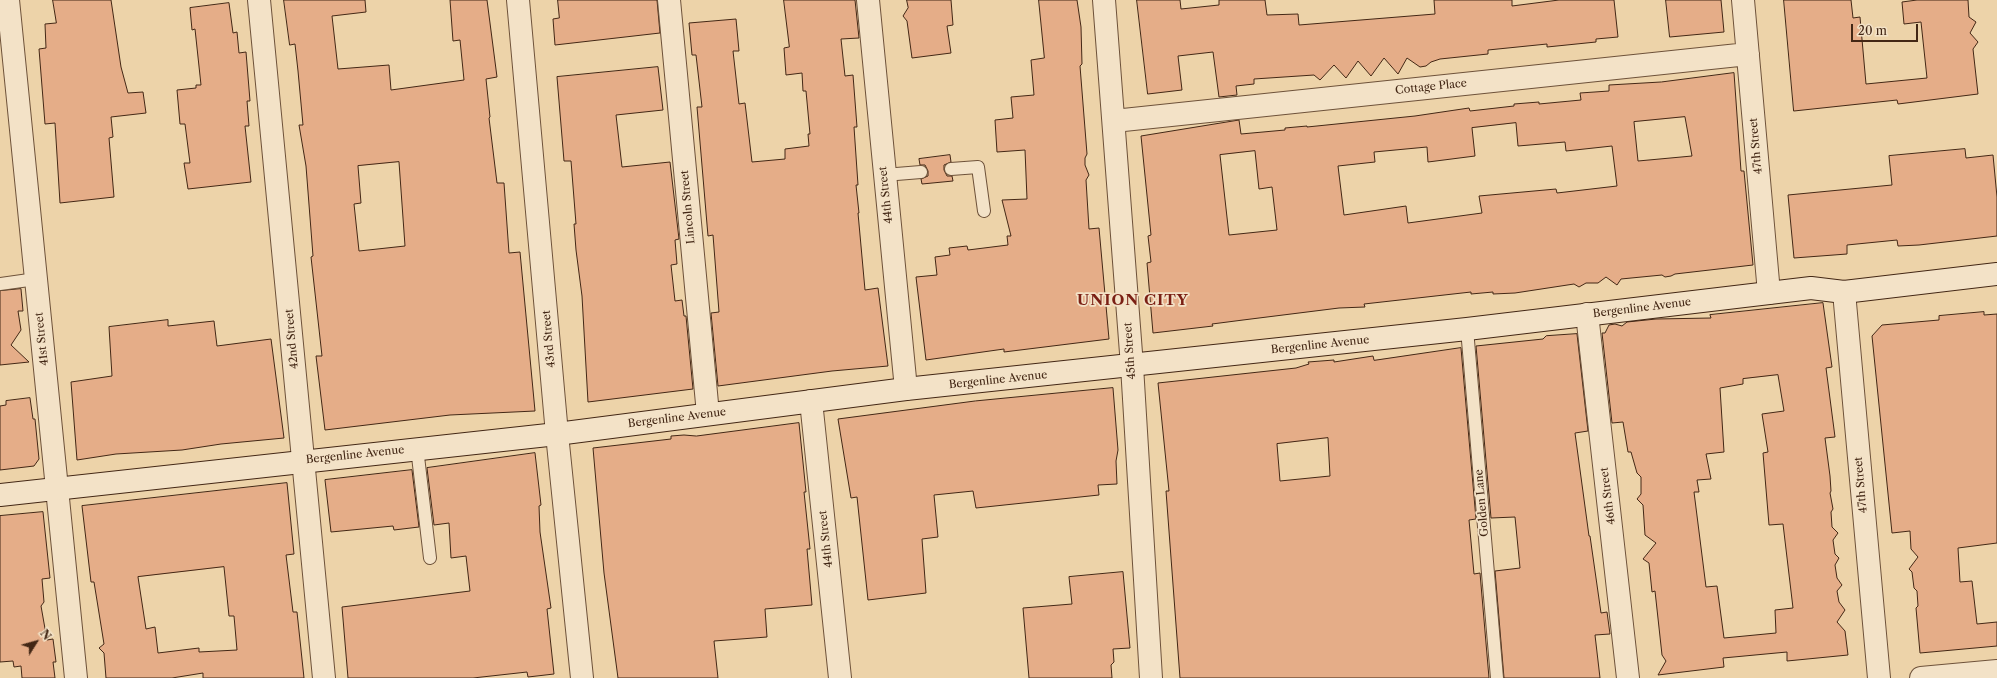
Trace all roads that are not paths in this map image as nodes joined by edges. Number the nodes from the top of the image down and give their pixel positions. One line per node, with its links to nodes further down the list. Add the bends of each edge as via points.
1 (8, 0): 15 (street, 41st Street)
2 (259, 0): 27 (street, 42nd Street)
3 (518, 0): 25 (street, 43rd Street)
4 (669, 0): 24 (street, Lincoln Street)
5 (868, 0): 12 (street, 44th Street)
6 (1104, 0): 9 (street, 45th Street)
7 (1743, 0): 8 (street, 47th Street)
8 (1748, 54): 9 (street, Cottage Place); 18 (street, 47th Street)
9 (1114, 121): 21 (street, 45th Street)
10 (952, 169): 13 (lane, via 978,167)
11 (920, 172): 12 (lane)
12 (884, 175): 22 (street, 44th Street)
13 (984, 211)
14 (1997, 274): 17 (street, Bergenline Avenue)
15 (36, 279): 16 (lane); 28 (street, 41st Street)
16 (0, 284)
17 (1844, 292): 18 (street, Bergenline Avenue, via 1811,288); 39 (street, 47th Street)
18 (1769, 293): 19 (street, Bergenline Avenue)
19 (1587, 314): 20 (street, Bergenline Avenue); 38 (street, 46th Street)
20 (1467, 329): 21 (street, Bergenline Avenue); 37 (lane, Golden Lane)
21 (1132, 366): 22 (street, Bergenline Avenue); 36 (street, 45th Street)
22 (906, 389): 23 (street, Bergenline Avenue)
23 (812, 400): 24 (street, Bergenline Avenue); 35 (street, 44th Street)
24 (708, 414): 25 (street, Bergenline Avenue)
25 (557, 434): 26 (street, Bergenline Avenue); 34 (street, 43rd Street)
26 (417, 448): 27 (street, Bergenline Avenue); 30 (lane)
27 (302, 460): 28 (street, Bergenline Avenue); 33 (street, 42nd Street)
28 (57, 489): 29 (street, Bergenline Avenue); 32 (street, 41st Street)
29 (0, 495)
30 (430, 558)
31 (1997, 672): 40 (street)
32 (76, 678)
33 (324, 678)
34 (582, 678)
35 (840, 678)
36 (1151, 678)
37 (1497, 678)
38 (1628, 678)
39 (1879, 678)
40 (1922, 678)

